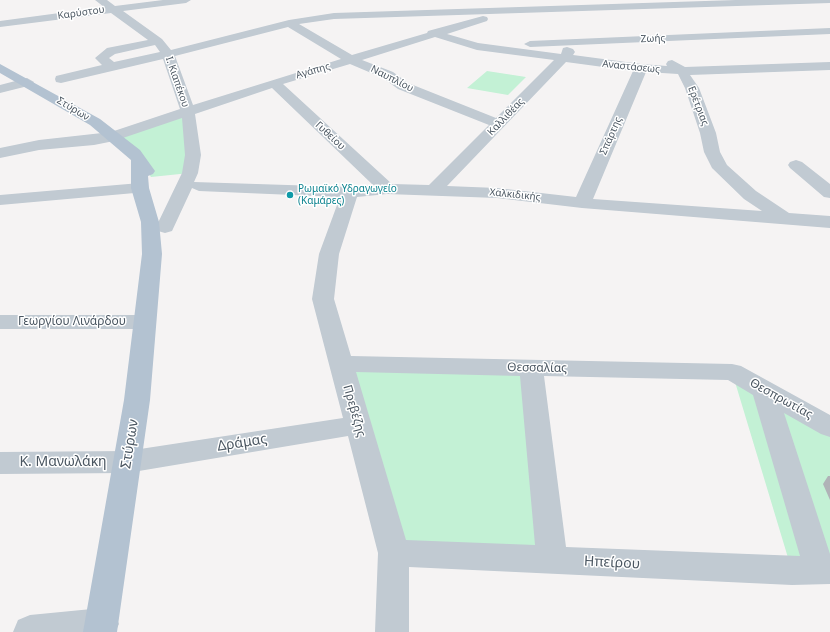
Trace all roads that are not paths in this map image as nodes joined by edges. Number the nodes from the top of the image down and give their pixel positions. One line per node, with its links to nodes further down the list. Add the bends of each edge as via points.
1 (100, 0): 8 (street, Ι. Κιαπέκου)
2 (186, 0): 8 (street, Καρύστου)
3 (489, 0): 9 (street)
4 (830, 0): 5 (street)
5 (668, 3): 6 (street)
6 (600, 4): 9 (street); 11 (street)
7 (382, 5): 10 (street)
8 (114, 9): 12 (street, Καρύστου); 18 (street, Ι. Κιαπέκου)
9 (498, 11): 10 (street); 16 (street, Αγάπης, via 493,15)
10 (389, 14): 13 (street, via 334,16); 16 (street, Αναστάσεως)
11 (614, 17)
12 (0, 24)
13 (289, 24): 22 (street); 25 (street, Ναυπλίου)
14 (630, 30): 17 (street)
15 (830, 31): 17 (street, Ζωής)
16 (435, 34): 20 (street, Αναστάσεως); 25 (street, Αγάπης)
17 (640, 39): 19 (street, Ζωής); 21 (street)
18 (158, 41): 22 (street, Ι. Κιαπέκου); 26 (street, via 111,51 102,56 102,60)
19 (559, 43): 20 (street, Ζωής); 24 (street, via 569,52)
20 (477, 46): 24 (street, Αναστάσεως)
21 (652, 48)
22 (168, 54): 26 (street); 35 (street, Ι. Κιαπέκου)
23 (664, 58): 30 (street, Ερέτριας)
24 (562, 59): 29 (street, Αναστάσεως); 36 (street, Καλλιθέας)
25 (352, 60): 33 (street, Αγάπης); 36 (street, Ναυπλίου, via 388,75 403,86)
26 (112, 66): 31 (street)
27 (830, 66): 30 (street, Αναστάσεως)
28 (0, 68): 32 (main road, Στύρων)
29 (641, 68): 30 (street, Αναστάσεως); 48 (street, Σπάρτης)
30 (682, 71): 50 (street, Ερέτριας, via 692,88 712,152 720,168 750,195)
31 (61, 79)
32 (27, 82): 34 (street); 37 (main road, Στύρων)
33 (274, 83): 35 (street, Αγάπης); 43 (street, Γυθείου)
34 (1, 88)
35 (188, 112): 37 (street, Αγάπης); 41 (street, Ι. Κιαπέκου)
36 (499, 124): 44 (street, Καλλιθέας)
37 (114, 136): 38 (street, Αγάπης, via 39,145); 39 (main road, Στύρων)
38 (0, 153)
39 (139, 160): 42 (main road, Στύρων); 49 (main road, Στύρων, via 151,177)
40 (796, 165): 46 (street)
41 (194, 179): 45 (street, Χαλκιδικής); 49 (street, Ι. Κιαπέκου, via 194,199)
42 (140, 188): 47 (street); 52 (main road, Στύρων, via 150,222)
43 (387, 189): 44 (street, Χαλκιδικής); 45 (street, Χαλκιδικής)
44 (434, 190): 48 (street, Χαλκιδικής, via 497,193)
45 (350, 192): 55 (street, Πρεβέζης, via 329,254 323,298)
46 (830, 193)
47 (0, 200)
48 (582, 203): 50 (street, Χαλκιδικής)
49 (169, 219): 52 (main road, Στύρων)
50 (786, 220): 51 (street, Χαλκιδικής)
51 (830, 222)
52 (152, 254): 54 (main road, Στύρων)
53 (0, 322): 54 (street, Γεωργίου Λινάρδου)
54 (144, 322): 61 (main road, Στύρων, via 137,400)
55 (341, 364): 56 (street, Θεσσαλίας); 59 (street, Πρεβέζης)
56 (531, 368): 57 (street, Θεσσαλίας); 64 (street)
57 (732, 372): 58 (street, Θεσπρωτίας)
58 (764, 390): 60 (street, Θεσπρωτίας); 65 (street)
59 (358, 425): 61 (street, Δράμας); 63 (street, Πρεβέζης)
60 (830, 427)
61 (127, 462): 62 (street, Κ. Μανωλάκη); 66 (main road, Στύρων)
62 (0, 463)
63 (394, 553): 64 (street, Ηπείρου); 68 (street, Πρεβέζης)
64 (552, 560): 65 (street, Ηπείρου, via 792,571)
65 (824, 570)
66 (101, 628): 67 (street)
67 (30, 632)
68 (392, 632)

